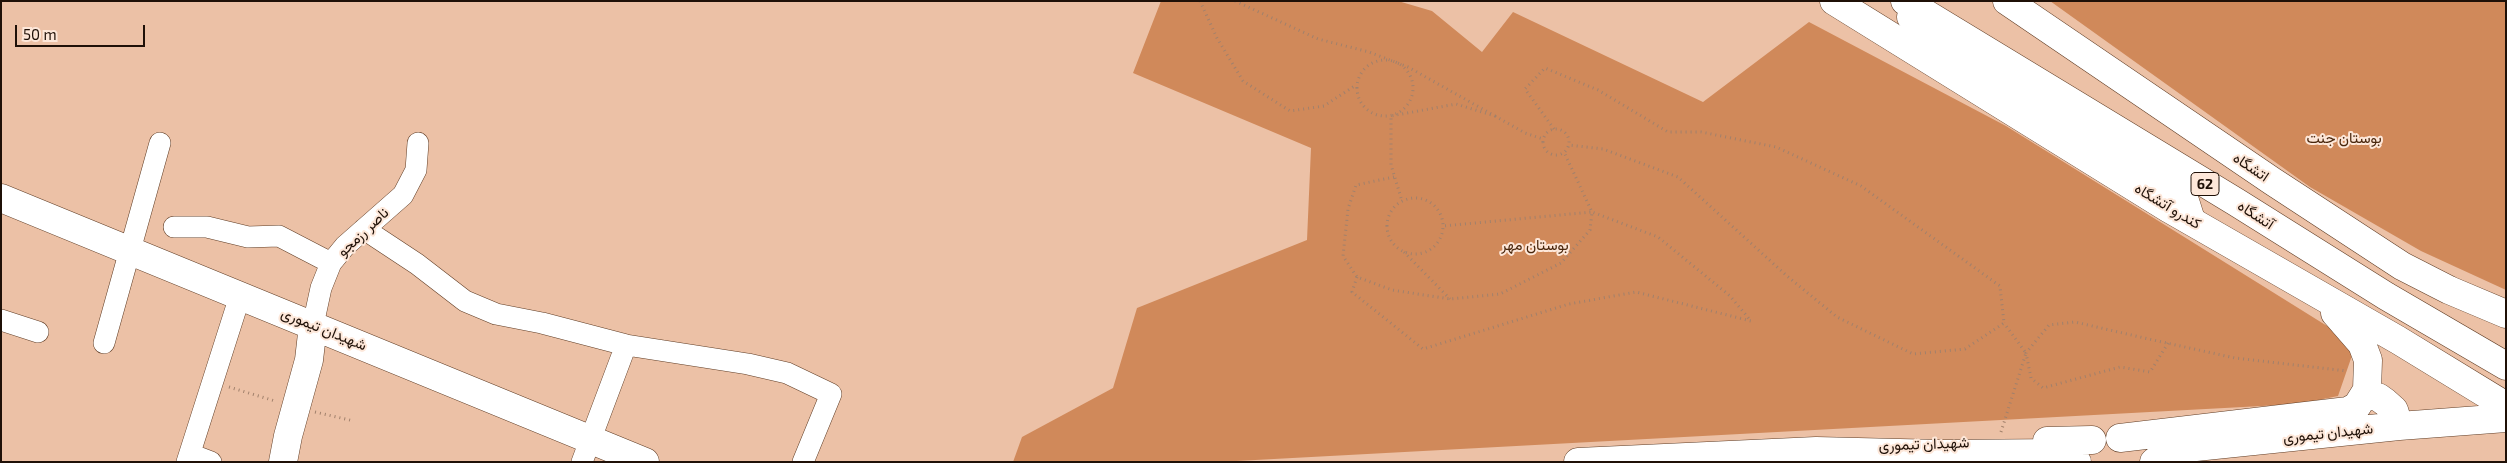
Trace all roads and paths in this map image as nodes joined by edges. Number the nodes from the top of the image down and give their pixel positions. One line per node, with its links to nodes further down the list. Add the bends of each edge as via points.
1 (1200, 1): 8 (path, via 1217,38 1244,82 1290,111 1324,106)
2 (1235, 1): 7 (path, via 1318,39)
3 (1834, 1): 21 (main road, کندرو آتشگاه)
4 (1900, 1): 21 (main road, via 1937,44 2170,189 2185,201)
5 (1905, 1): 41 (main road, آتشگاه / 62)
6 (2007, 1): 32 (main road, اتشگاه, via 2395,261 2449,290)
7 (1391, 60): 8 (path, via 1372,62 1364,68); 9 (path, via 1407,70 1413,88 1407,106); 10 (path, via 1426,76)
8 (1356, 85): 9 (path, via 1357,94 1366,109)
9 (1391, 116): 10 (path, via 1456,104); 17 (path)
10 (1495, 116): 12 (path)
11 (1554, 129): 12 (path); 15 (path, via 1565,133); 34 (path, via 1525,90 1545,68 1598,90 1668,132 1701,132 1776,147 1861,186 2000,286)
12 (1543, 139): 16 (path, via 1548,152 1556,155)
13 (160, 143): 25 (street)
14 (418, 143): 24 (street, ناصر رزمجو, via 416,170 403,195)
15 (1569, 145): 16 (path); 34 (path, via 1603,149 1678,177 1837,317 1913,354 1965,349)
16 (1564, 152): 20 (path)
17 (1394, 177): 19 (path); 28 (path, via 1356,185 1348,209 1343,256)
18 (1, 198): 25 (main road, شهیدان تیموری)
19 (1402, 201): 22 (path, via 1411,198 1429,202 1437,208); 26 (path, via 1394,206 1386,222 1390,240)
20 (1592, 212): 22 (path); 28 (path, via 1658,237 1730,296 1751,321 1636,292 1569,304 1423,349 1352,292); 31 (path, via 1590,230 1561,263 1500,294)
21 (2190, 220): 29 (main road, کندرو آتشگاه)
22 (1443, 226): 26 (path, via 1442,236 1430,250 1412,255)
23 (174, 227): 27 (street, via 207,227 248,237 280,236)
24 (364, 229): 27 (street, ناصر رزمجو); 39 (street, via 481,308)
25 (129, 251): 30 (main road, شهیدان تیموری); 37 (street)
26 (1403, 252): 31 (path)
27 (331, 263): 35 (street, ناصر رزمجو, via 321,288)
28 (1357, 277): 31 (path, via 1392,290)
29 (2313, 291): 42 (main road, via 2362,344 2368,360); 43 (main road, کندرو آتشگاه)
30 (240, 296): 35 (main road, شهیدان تیموری); 51 (street)
31 (1450, 299)
32 (2506, 314)
33 (1, 320): 36 (street)
34 (2004, 324): 40 (path)
35 (313, 325): 48 (main road, شهیدان تیموری); 53 (main road, via 309,360)
36 (38, 332)
37 (104, 343)
38 (2168, 343): 40 (path, via 2075,322 2049,325); 40 (path, via 2150,372 2120,367 2043,388 2031,378); 42 (path)
39 (626, 345): 48 (street); 55 (street, via 787,373 831,394)
40 (2026, 353): 47 (path)
41 (2506, 366)
42 (2360, 393): 45 (main road, via 2385,402 2394,410); 46 (main road, شهیدان تیموری)
43 (2506, 406)
44 (2506, 418): 45 (main road, شهیدان تیموری)
45 (2399, 426): 58 (main road, شهیدان تیموری, via 2186,448)
46 (2120, 438): 50 (main road, شهیدان تیموری, via 2100,436); 57 (main road, via 2133,451)
47 (1998, 442): 49 (main road, شهیدان تیموری, via 1833,446); 50 (main road, شهیدان تیموری)
48 (586, 451): 54 (main road, شهیدان تیموری)
49 (1816, 451): 50 (main road, شهیدان تیموری); 56 (main road, شهیدان تیموری)
50 (2082, 454)
51 (189, 458): 52 (street)
52 (211, 462)
53 (284, 462)
54 (645, 462)
55 (804, 462)
56 (1578, 462)
57 (2136, 462)
58 (2154, 462)

